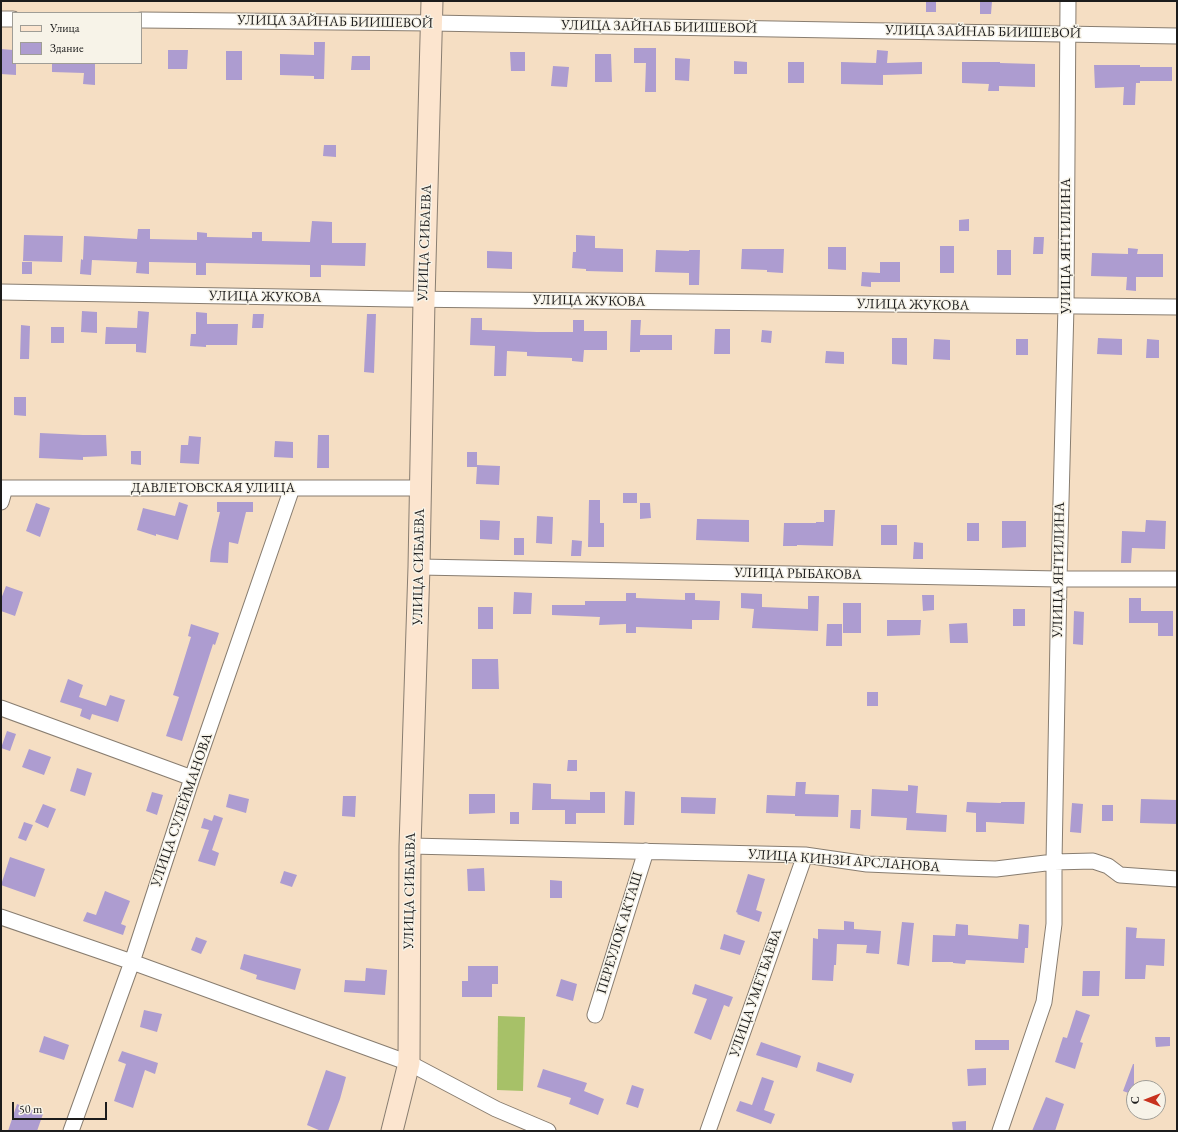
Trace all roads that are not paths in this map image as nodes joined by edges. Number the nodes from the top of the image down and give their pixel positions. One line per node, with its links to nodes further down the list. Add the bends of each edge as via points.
1 (432, 1): 6 (main road, УЛИЦА СИБАЕВА)
2 (1068, 1): 7 (street, УЛИЦА ЯНТИЛИНА)
3 (1, 19): 4 (street)
4 (12, 19)
5 (142, 20): 6 (street, УЛИЦА ЗАЙНАБ БИИШЕВОЙ)
6 (431, 23): 7 (street, УЛИЦА ЗАЙНАБ БИИШЕВОЙ); 10 (main road, УЛИЦА СИБАЕВА)
7 (1067, 34): 8 (street, УЛИЦА ЗАЙНАБ БИИШЕВОЙ); 11 (street, УЛИЦА ЯНТИЛИНА)
8 (1177, 36)
9 (1, 292): 10 (street, УЛИЦА ЖУКОВА)
10 (424, 300): 11 (street, УЛИЦА ЖУКОВА); 14 (main road, УЛИЦА СИБАЕВА)
11 (1066, 306): 12 (street, УЛИЦА ЖУКОВА); 18 (street, УЛИЦА ЯНТИЛИНА)
12 (1177, 307)
13 (292, 488): 14 (street, ДАВЛЕТОВСКАЯ УЛИЦА); 15 (street, ДАВЛЕТОВСКАЯ УЛИЦА); 20 (street, УЛИЦА СУЛЕЙМАНОВА)
14 (420, 488): 16 (main road, УЛИЦА СИБАЕВА)
15 (2, 492)
16 (419, 567): 18 (street, УЛИЦА РЫБАКОВА); 21 (main road, УЛИЦА СИБАЕВА)
17 (1177, 579): 18 (street, УЛИЦА РЫБАКОВА)
18 (1059, 580): 24 (street, УЛИЦА ЯНТИЛИНА)
19 (1, 708): 20 (street)
20 (192, 778): 27 (street, УЛИЦА СУЛЕЙМАНОВА)
21 (410, 846): 22 (street, УЛИЦА КИНЗИ АРСЛАНОВА); 29 (main road, УЛИЦА СИБАЕВА)
22 (646, 851): 23 (street, УЛИЦА КИНЗИ АРСЛАНОВА); 28 (street, ПЕРЕУЛОК АКТАШ)
23 (805, 855): 24 (street, УЛИЦА КИНЗИ АРСЛАНОВА, via 867,864 996,869); 33 (street, УЛИЦА УМЕТБАЕВА)
24 (1054, 862): 25 (street, УЛИЦА КИНЗИ АРСЛАНОВА, via 1093,861 1108,866 1120,875); 34 (street, УЛИЦА ЯНТИЛИНА, via 1054,924 1044,1002)
25 (1177, 879)
26 (1, 917): 27 (street)
27 (132, 962): 29 (street); 30 (street, УЛИЦА СУЛЕЙМАНОВА)
28 (595, 1015)
29 (409, 1063): 31 (main road, УЛИЦА СИБАЕВА); 32 (street, via 496,1109)
30 (71, 1131)
31 (392, 1131)
32 (548, 1131)
33 (708, 1131)
34 (1000, 1131)

